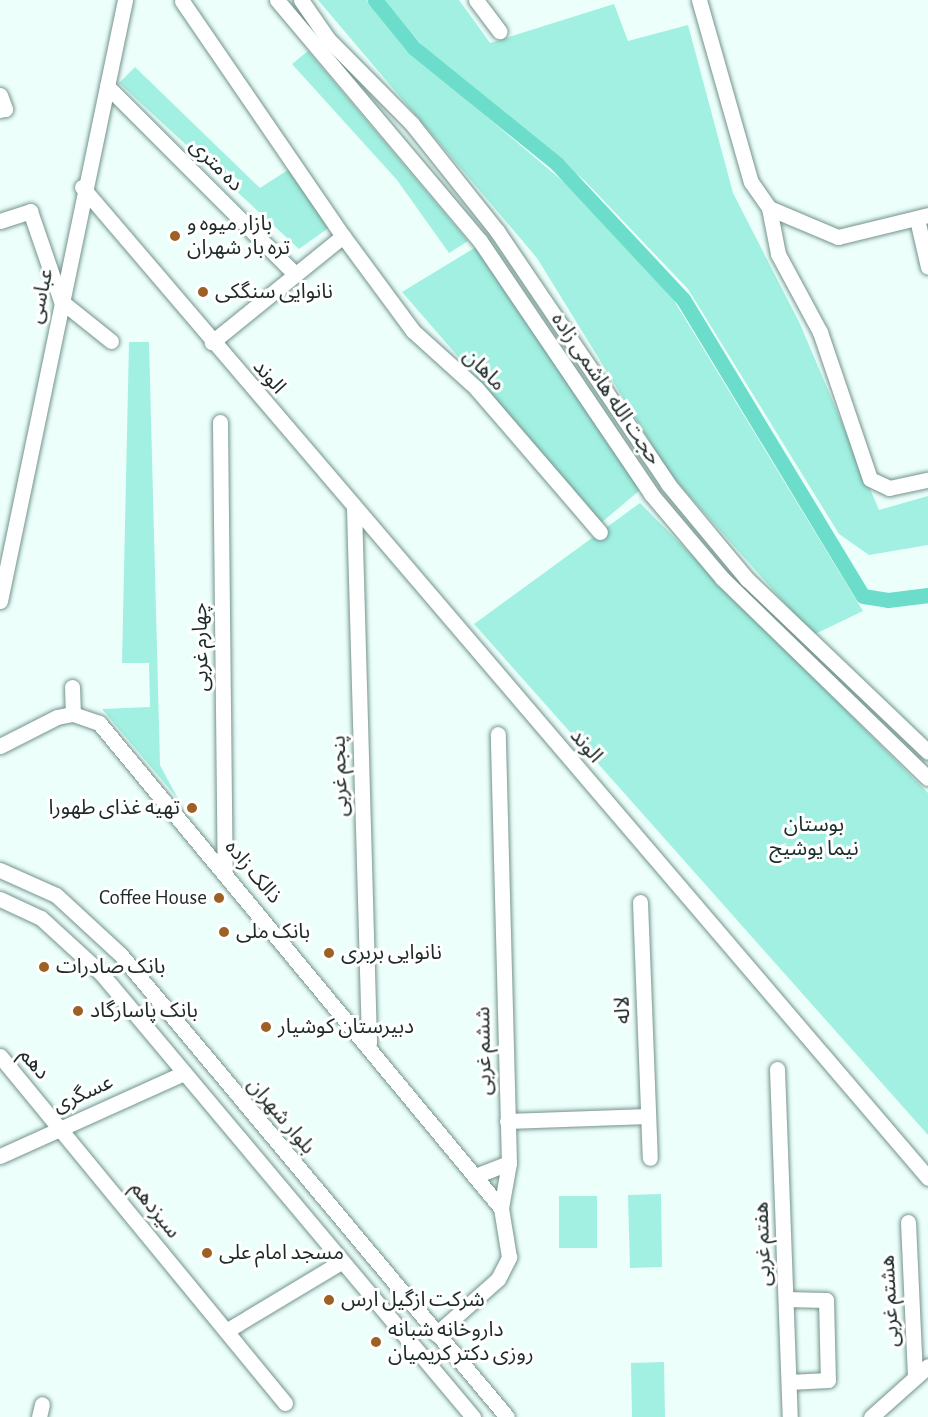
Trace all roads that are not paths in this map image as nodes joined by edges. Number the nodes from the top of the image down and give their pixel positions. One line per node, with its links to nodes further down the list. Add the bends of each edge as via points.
1 (125, 0): 8 (street, عباسی)
2 (277, 0): 31 (street, حجت الله هاشمی زاده, via 480,241 651,494 714,570)
3 (301, 0): 30 (street, via 328,39 412,124 497,231 668,484 740,571)
4 (476, 0): 7 (street)
5 (699, 0): 12 (street, via 751,182)
6 (182, 2): 15 (street, ماهان)
7 (499, 31)
8 (107, 86): 11 (street, عباسی); 17 (street, ده متری)
9 (0, 95): 10 (street, via 5,108)
10 (0, 110)
11 (82, 187): 18 (street, عباسی); 20 (street, الوند)
12 (769, 208): 13 (street, via 838,237); 22 (street, via 778,254 820,332 870,479 889,488)
13 (922, 217): 16 (street)
14 (0, 220): 18 (street, via 30,211)
15 (342, 236): 17 (street); 24 (street, ماهان, via 413,331 476,388)
16 (928, 267)
17 (295, 274): 20 (street)
18 (61, 301): 19 (street); 25 (street, عباسی)
19 (111, 341)
20 (212, 342): 23 (street, الوند)
21 (220, 422): 33 (street, چهارم غربی)
22 (928, 480)
23 (354, 508): 36 (street, پنجم غربی); 47 (street, الوند)
24 (600, 532)
25 (0, 601)
26 (72, 687): 27 (street)
27 (73, 714): 29 (street); 33 (street, ذالک زاده, via 99,723)
28 (498, 734): 41 (street, ششم غربی)
29 (4, 741)
30 (928, 752)
31 (928, 778)
32 (0, 870): 53 (street, بلوار شهران, via 56,895 120,954)
33 (225, 872): 36 (street, ذالک زاده)
34 (0, 899): 39 (street, via 41,918 69,940)
35 (640, 902): 40 (street, لاله)
36 (369, 1043): 46 (street, ذالک زاده)
37 (0, 1056): 42 (street, دهم)
38 (777, 1069): 51 (street, هفتم غربی)
39 (184, 1073): 42 (street, عسگری); 50 (street)
40 (648, 1116): 41 (street); 44 (street, لاله)
41 (507, 1121): 45 (street, ششم غربی)
42 (60, 1126): 43 (street, عسگری); 52 (street, سیزدهم)
43 (0, 1156)
44 (650, 1158)
45 (509, 1163): 46 (street); 48 (street, ششم غربی)
46 (476, 1176): 48 (street, ذالک زاده)
47 (928, 1178)
48 (501, 1208): 53 (street, ششم غربی, via 509,1245 505,1269)
49 (908, 1222): 55 (street, هشتم غربی)
50 (341, 1262): 52 (street); 58 (street)
51 (786, 1299): 56 (street, هفتم غربی); 56 (street, via 826,1300 828,1380)
52 (226, 1331): 57 (street, سیزدهم)
53 (436, 1334): 59 (street, بلوار شهران)
54 (928, 1366): 55 (street)
55 (915, 1377): 61 (street)
56 (789, 1382): 60 (street, هفتم غربی)
57 (285, 1403)
58 (473, 1417)
59 (507, 1417)
60 (790, 1417)
61 (871, 1417)

